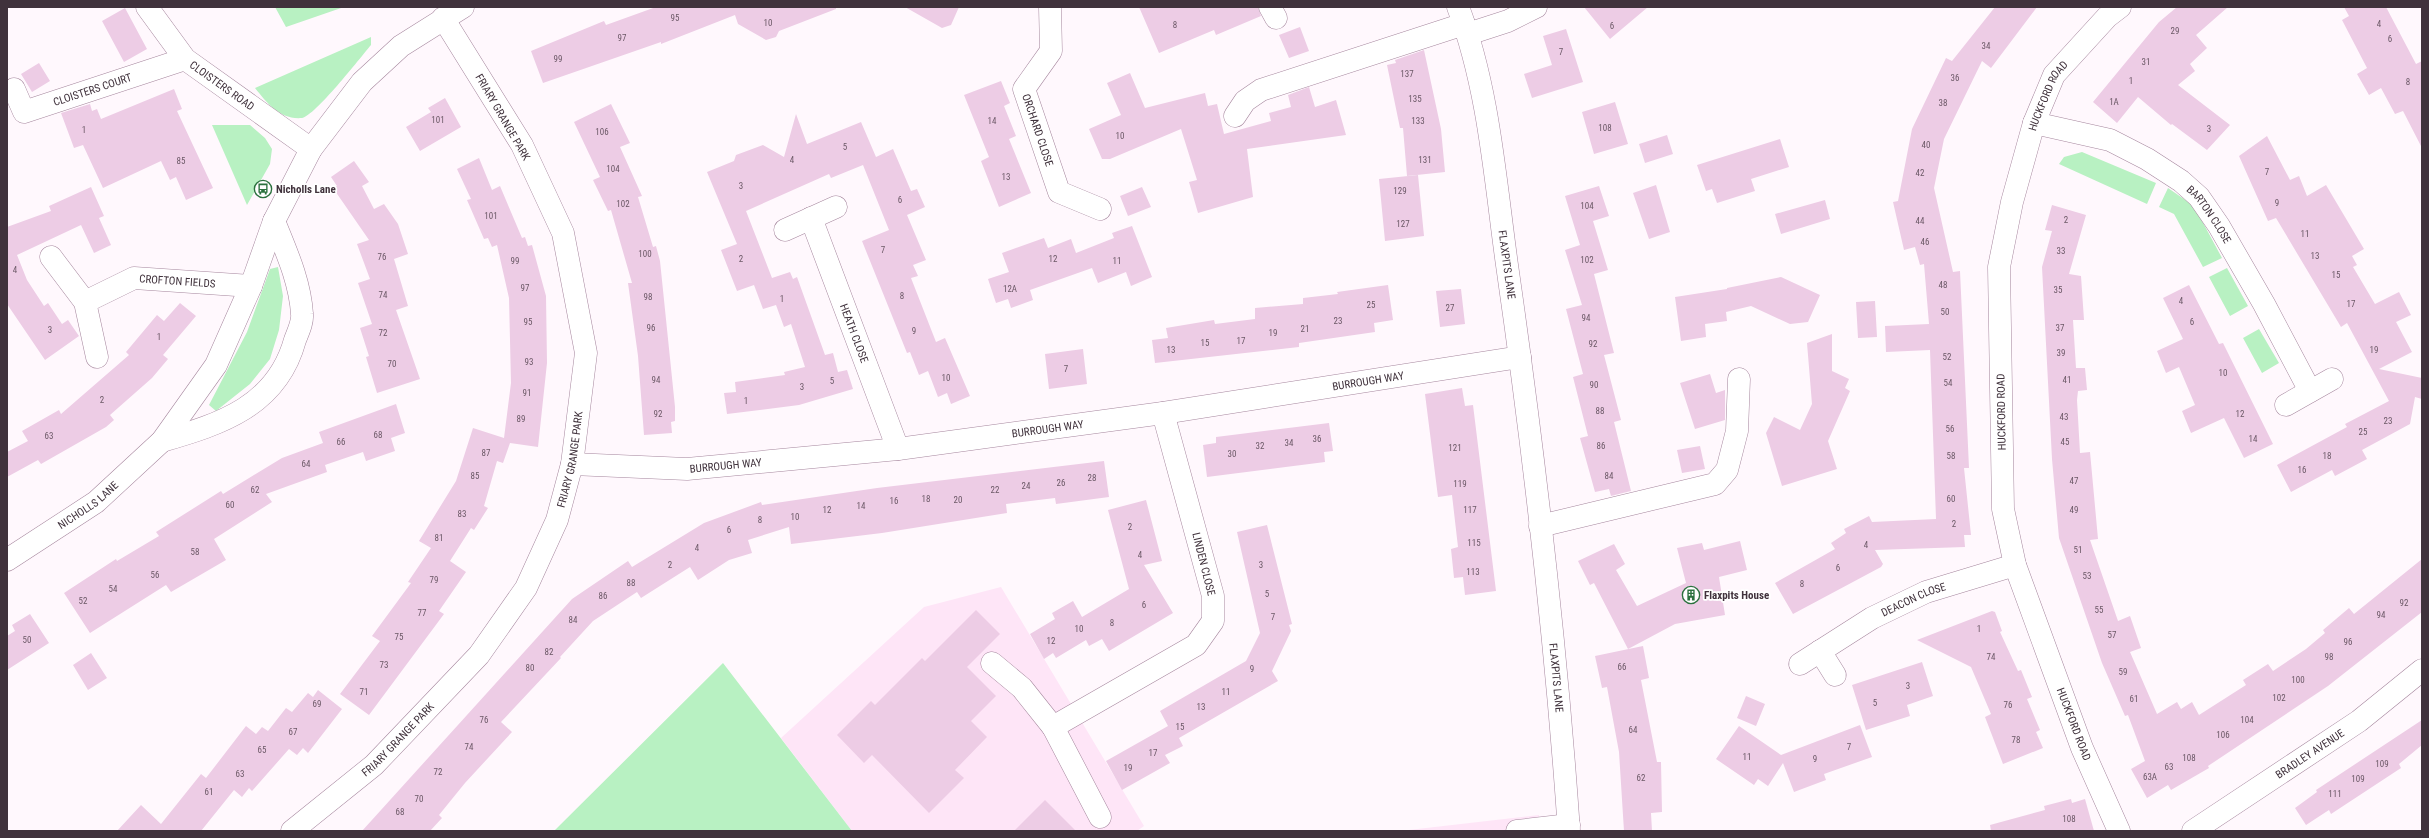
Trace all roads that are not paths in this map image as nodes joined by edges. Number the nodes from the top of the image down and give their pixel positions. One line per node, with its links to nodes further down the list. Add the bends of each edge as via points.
1 (147, 7): 8 (street, CLOISTERS ROAD)
2 (463, 7): 6 (street, NICHOLLS LANE)
3 (1050, 7): 14 (street, ORCHARD CLOSE, via 1051,52 1024,89 1060,192)
4 (1536, 7): 7 (street, via 1508,21)
5 (2120, 7): 11 (street, HUCKFORD ROAD, via 2107,17 2054,75)
6 (443, 18): 12 (street, NICHOLLS LANE, via 401,46 362,82); 30 (street, FRIARY GRANGE PARK, via 522,145 563,233 586,353)
7 (1463, 22): 10 (street, via 1261,90 1245,101); 22 (street, FLAXPITS LANE, via 1481,84)
8 (185, 59): 9 (street, CLOISTERS COURT, via 24,112); 12 (street, CLOISTERS ROAD)
9 (14, 89)
10 (1235, 116)
11 (2034, 123): 25 (street, BARTON CLOSE, via 2110,140 2147,159 2199,197 2219,226 2264,304); 33 (street, HUCKFORD ROAD, via 2012,202 1999,267 2003,510)
12 (311, 149): 16 (street, NICHOLLS LANE)
13 (836, 207): 15 (street)
14 (1100, 209)
15 (811, 218): 17 (street); 29 (street, HEATH CLOSE)
16 (274, 221): 19 (street, NICHOLLS LANE); 28 (street, NICHOLLS LANE, via 297,281 302,316 290,357 273,384 257,400 212,427)
17 (785, 230)
18 (51, 256): 20 (street)
19 (251, 286): 20 (street, CROFTON FIELDS, via 134,278); 28 (street, NICHOLLS LANE, via 216,365)
20 (85, 302): 21 (street)
21 (97, 357)
22 (1520, 357): 27 (street, BURROUGH WAY); 31 (street, FLAXPITS LANE)
23 (2332, 379): 25 (street)
24 (1739, 380): 31 (street, via 1737,431 1727,470 1715,484)
25 (2310, 392): 26 (street)
26 (2286, 405)
27 (1163, 413): 29 (street, BURROUGH WAY); 39 (street, LINDEN CLOSE, via 1213,596 1213,621 1196,645)
28 (162, 442): 32 (street, NICHOLLS LANE, via 96,502)
29 (898, 449): 30 (street, BURROUGH WAY, via 687,469)
30 (572, 464): 42 (street, FRIARY GRANGE PARK, via 558,520 526,588 479,655 374,765)
31 (1540, 526): 41 (street, FLAXPITS LANE, via 1550,606)
32 (7, 560)
33 (2015, 565): 34 (street, DEACON CLOSE, via 1926,592 1872,618); 44 (street, HUCKFORD ROAD, via 2082,748)
34 (1820, 651): 36 (street, DEACON CLOSE); 38 (street)
35 (992, 662): 39 (street, via 1022,688)
36 (1800, 664)
37 (2422, 670): 45 (street, BRADLEY AVENUE, via 2359,721)
38 (1835, 675)
39 (1053, 727): 40 (street)
40 (1100, 817)
41 (1569, 828): 43 (street)
42 (292, 831)
43 (1517, 831)
44 (2120, 831)
45 (2193, 831)

